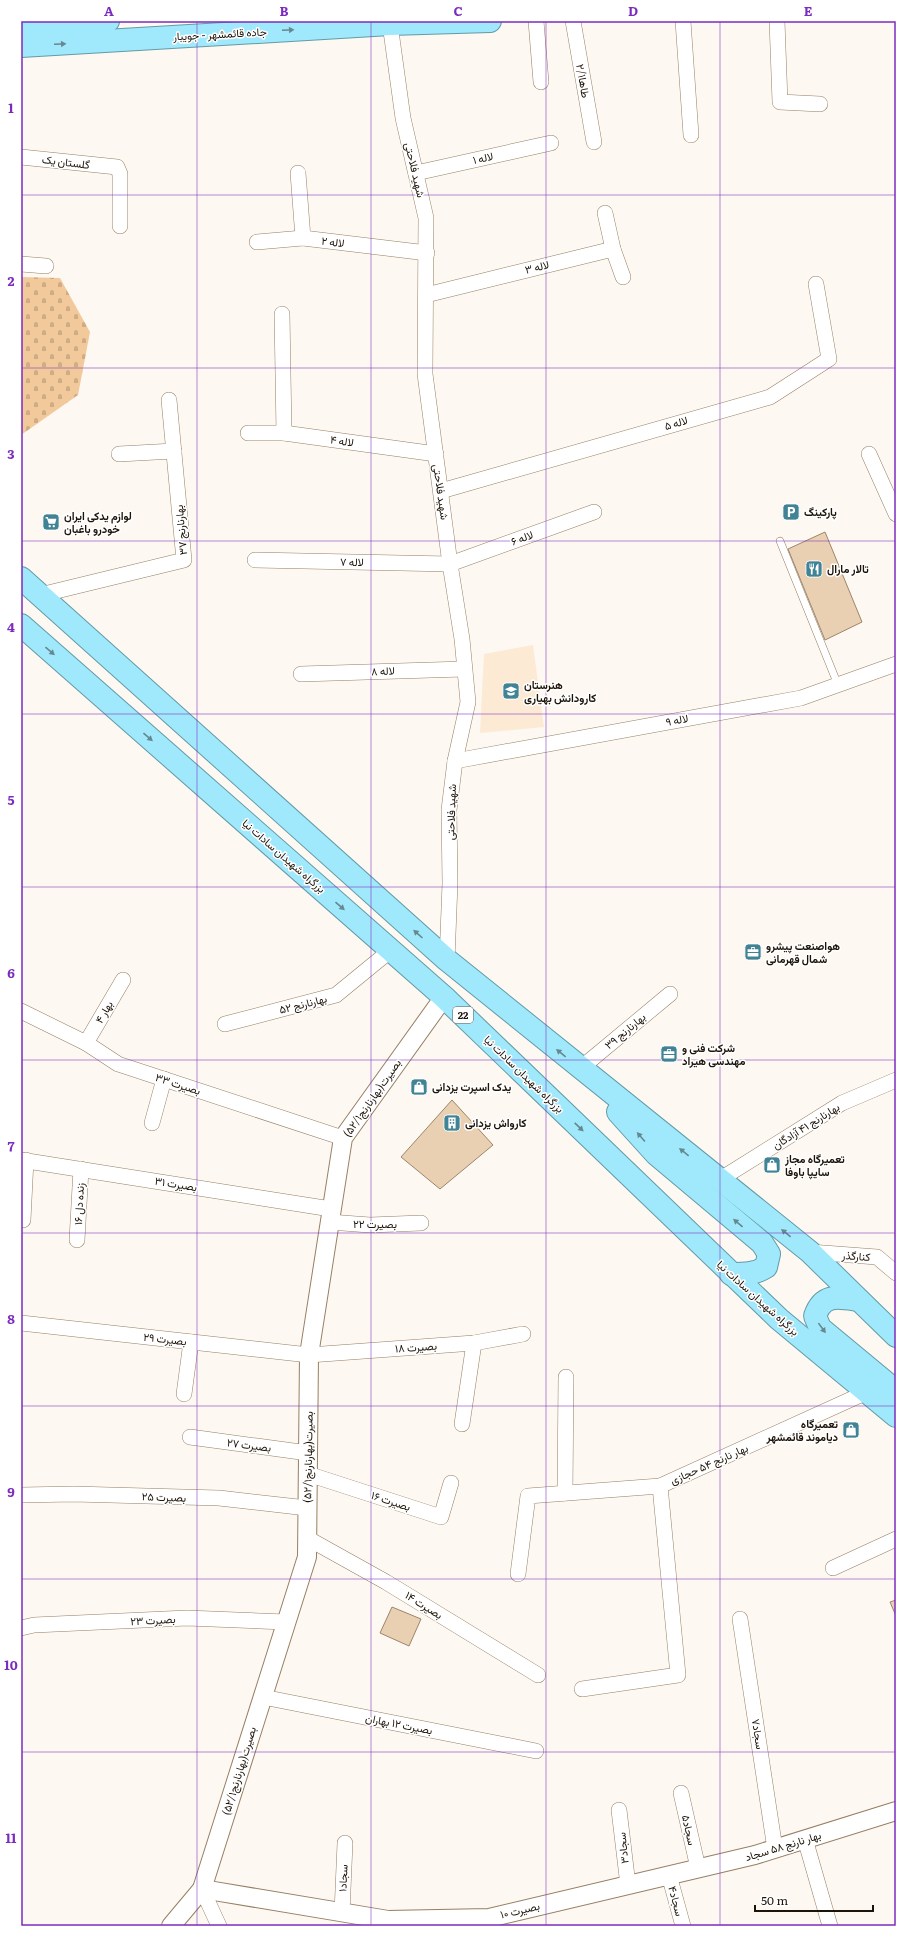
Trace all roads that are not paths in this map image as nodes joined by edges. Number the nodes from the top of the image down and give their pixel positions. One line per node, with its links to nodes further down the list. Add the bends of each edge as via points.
1 (108, 21): 8 (highway)
2 (490, 21): 7 (highway, جاده قائمشهر - جویبار)
3 (536, 21): 10 (street)
4 (573, 21): 13 (street, طاها۲/۱)
5 (683, 21): 12 (street)
6 (777, 21): 11 (street, via 780,102)
7 (390, 24): 9 (highway, جاده قائمشهر - جویبار, one-way to 7); 17 (street, شهید فلاحتی, via 403,118)
8 (21, 26)
9 (21, 46)
10 (541, 82)
11 (820, 104)
12 (690, 135)
13 (594, 142)
14 (551, 143): 17 (street, لاله ۱)
15 (21, 157): 19 (street, گلستان یک, via 117,167 120,174)
16 (298, 173): 20 (street)
17 (416, 173): 23 (street, شهید فلاحتی, via 426,218)
18 (605, 213): 22 (street)
19 (120, 226)
20 (304, 238): 21 (street, لاله ۲); 23 (street, لاله ۲)
21 (257, 242)
22 (613, 249): 26 (street); 28 (street, لاله ۳)
23 (427, 253): 28 (street, شهید فلاحتی)
24 (21, 264): 25 (street)
25 (46, 266)
26 (623, 277)
27 (816, 284): 37 (street, لاله ۵, via 829,359 770,397)
28 (426, 294): 35 (street, شهید فلاحتی, via 425,374)
29 (282, 314): 32 (street)
30 (169, 400): 33 (street, بهارنارنج ۳۷)
31 (248, 433): 32 (street, لاله ۴)
32 (284, 433): 35 (street, لاله ۴)
33 (174, 451): 34 (street); 44 (street, بهارنارنج ۳۷, via 184,560)
34 (119, 454)
35 (436, 454): 37 (street, شهید فلاحتی)
36 (869, 454): 39 (street)
37 (441, 491): 42 (street, شهید فلاحتی)
38 (594, 512): 42 (street, لاله ۶)
39 (896, 514)
40 (780, 541): 49 (lane)
41 (255, 560): 42 (street, لاله ۷)
42 (450, 564): 47 (street, شهید فلاحتی)
43 (21, 578): 44 (highway)
44 (40, 595): 52 (highway, one-way to 44)
45 (21, 625): 51 (highway, بزرگراه شهیدان سادات نیا / 22, one-way to 51)
46 (896, 664): 49 (street, لاله ۹)
47 (464, 669): 48 (street, لاله ۸); 50 (street, شهید فلاحتی, via 468,702)
48 (301, 674)
49 (838, 685): 50 (street, لاله ۹, via 801,698)
50 (454, 761): 52 (street, شهید فلاحتی, via 449,810)
51 (391, 950): 55 (highway, بزرگراه شهیدان سادات نیا / 22); 57 (street, بهارنارنج ۵۲, via 336,996)
52 (447, 960): 59 (highway, one-way to 52)
53 (123, 980): 58 (street, بهار ۴)
54 (670, 994): 59 (street, بهارنارنج ۳۹)
55 (444, 997): 63 (street, بصیرت(بهارنارنج۵۲/۱)); 73 (highway, بزرگراه شهیدان سادات نیا / 22, one-way to 73)
56 (21, 1011): 58 (street, بصیرت ۳۳)
57 (225, 1024)
58 (86, 1043): 60 (street, بصیرت ۳۳, via 118,1064)
59 (581, 1068): 66 (highway, one-way to 59); 73 (highway, one-way to 59, via 752,1274 766,1267 769,1254 762,1242 656,1154)
60 (164, 1079): 62 (street); 63 (street, بصیرت ۳۳)
61 (896, 1080): 66 (street, بهارنارنج ۴۱ آزادگان, via 842,1103)
62 (152, 1123)
63 (343, 1138): 67 (street, بصیرت(بهارنارنج۵۲/۱))
64 (24, 1160): 65 (street, بصیرت ۳۱); 68 (street)
65 (81, 1169): 67 (street, بصیرت ۳۱); 70 (street, زنده دل ۱۶)
66 (719, 1180): 71 (highway, one-way to 66)
67 (330, 1215): 69 (street, بصیرت ۲۲, via 370,1225); 80 (street, بصیرت(بهارنارنج۵۲/۱))
68 (23, 1220)
69 (421, 1223)
70 (77, 1240)
71 (810, 1252): 72 (street, کنارگذر, via 877,1257); 74 (highway)
72 (896, 1272)
73 (731, 1274): 83 (highway, بزرگراه شهیدان سادات نیا / 22, via 779,1319)
74 (858, 1300): 77 (highway); 82 (highway, one-way to 82, via 836,1297 826,1300 818,1306 815,1316 820,1328 830,1338)
75 (21, 1323): 78 (street, بصیرت ۲۹)
76 (522, 1334): 79 (street, بصیرت ۱۸)
77 (896, 1336)
78 (191, 1342): 80 (street, بصیرت ۲۹); 84 (street)
79 (474, 1343): 80 (street, بصیرت ۱۸); 86 (street)
80 (309, 1355): 88 (street, بصیرت(بهارنارنج۵۲/۱))
81 (566, 1377): 92 (street)
82 (896, 1391)
83 (867, 1392): 85 (highway, بزرگراه شهیدان سادات نیا / 22); 91 (street, بهار نارنج ۵۴ حجازی)
84 (184, 1394)
85 (896, 1416)
86 (462, 1424)
87 (190, 1437): 88 (street, بصیرت ۲۷)
88 (308, 1453): 89 (street, بصیرت(بهارنارنج۵۲/۱))
89 (308, 1474): 90 (street, بصیرت ۱۶, via 441,1517); 94 (street, بصیرت(بهارنارنج۵۲/۱))
90 (451, 1483)
91 (660, 1486): 92 (street); 103 (street, via 678,1675)
92 (565, 1493): 98 (street, via 528,1496)
93 (21, 1496): 94 (street, بصیرت ۲۵, via 74,1494 219,1498)
94 (307, 1508): 95 (street, بصیرت(بهارنارنج۵۲/۱))
95 (307, 1538): 100 (street, بصیرت(بهارنارنج۵۲/۱), via 307,1557); 102 (street, بصیرت ۱۴, via 403,1599)
96 (896, 1539): 97 (street)
97 (833, 1568)
98 (518, 1574)
99 (740, 1619): 111 (street, سجاد۷)
100 (286, 1622): 101 (street, بصیرت ۲۳, via 187,1618 34,1625); 104 (street, بصیرت(بهارنارنج۵۲/۱))
101 (21, 1628)
102 (538, 1676)
103 (582, 1689)
104 (263, 1697): 105 (street, بصیرت ۱۲ بهاران); 115 (street, بصیرت(بهارنارنج۵۲/۱))
105 (536, 1751)
106 (681, 1792): 112 (street, سجاد۵)
107 (619, 1810): 114 (street, سجاد۳)
108 (896, 1811): 109 (street, بهار نارنج ۵۸ سجاد)
109 (805, 1839): 111 (street, بهار نارنج ۵۸ سجاد); 121 (street)
110 (345, 1843): 116 (street, سجاد۱)
111 (775, 1849): 112 (street, بهار نارنج ۵۸ سجاد)
112 (698, 1868): 113 (street, بهار نارنج ۵۸ سجاد)
113 (669, 1875): 114 (street, بصیرت ۱۰); 120 (street, سجاد۴)
114 (628, 1885): 117 (street, بصیرت ۱۰, via 489,1918)
115 (202, 1889): 116 (street, بصیرت ۱۰); 118 (street, بصیرت(بهارنارنج۵۲/۱)); 119 (street)
116 (342, 1913): 117 (street, بصیرت ۱۰)
117 (387, 1923)
118 (171, 1926)
119 (219, 1926)
120 (683, 1926)
121 (830, 1926)

